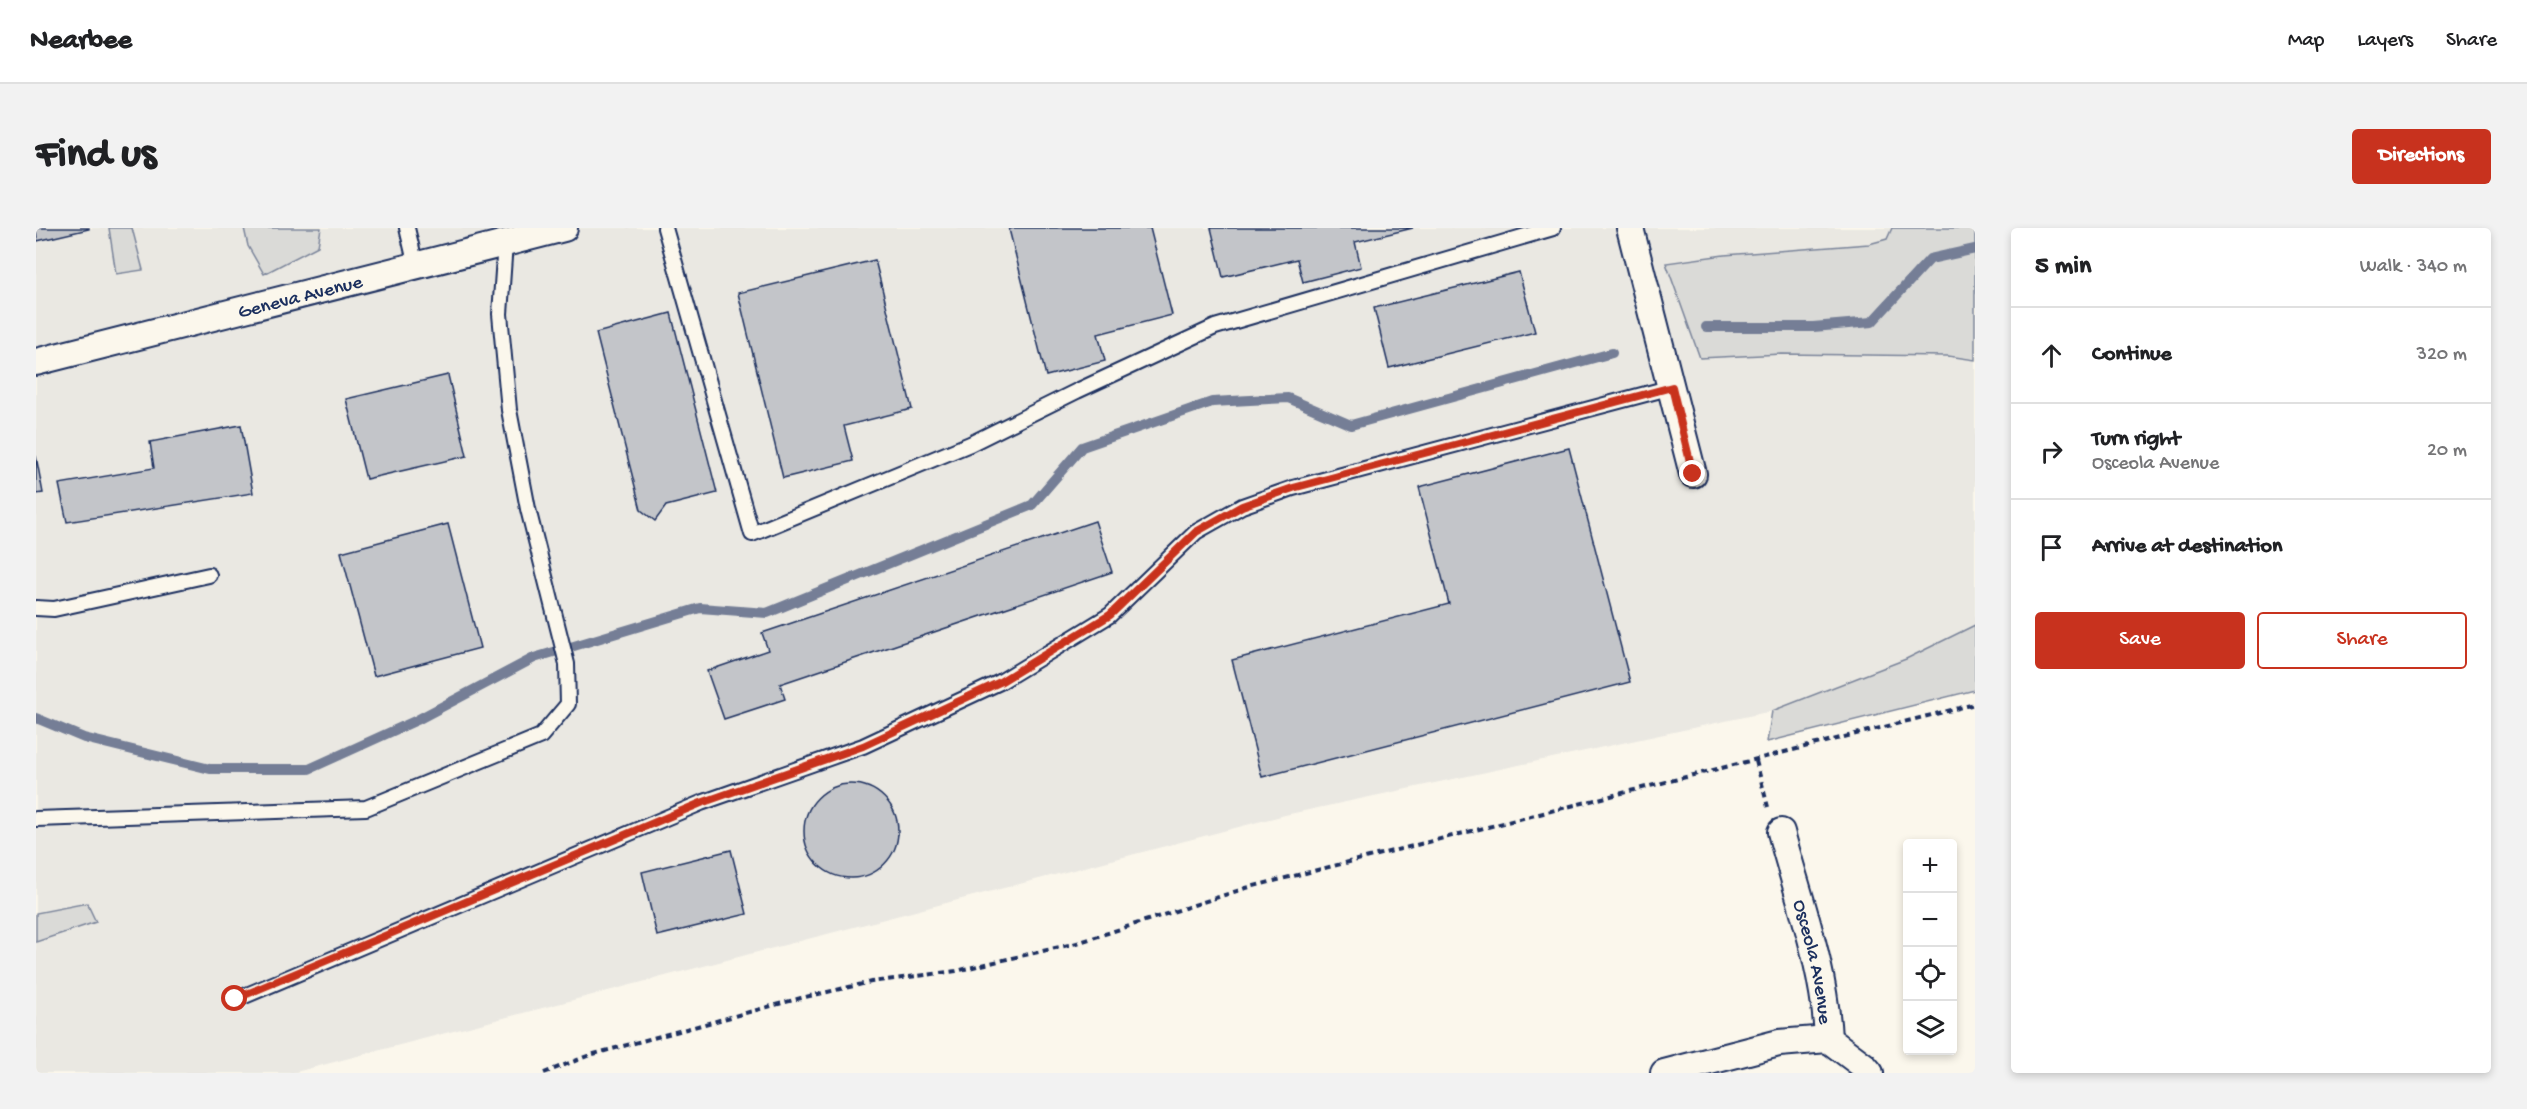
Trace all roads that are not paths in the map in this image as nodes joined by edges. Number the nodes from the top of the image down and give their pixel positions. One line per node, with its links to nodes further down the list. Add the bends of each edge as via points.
1 (407, 228): 7 (lane)
2 (564, 228): 6 (street, Geneva Avenue)
3 (665, 228): 4 (lane, via 752,534 970,444 1215,327)
4 (1553, 228)
5 (1630, 228): 9 (street)
6 (505, 243): 7 (street, Geneva Avenue); 13 (lane, via 501,314 509,410 528,509 567,664 568,704 541,736 366,808)
7 (416, 266): 8 (street, Geneva Avenue)
8 (36, 362)
9 (1672, 387): 10 (street); 15 (lane, via 1293,488 1242,506 1196,532 1110,615 1000,682 863,746 701,803)
10 (1693, 474)
11 (209, 575): 12 (lane, via 54,609)
12 (36, 608)
13 (36, 819)
14 (1781, 832): 16 (street, Osceola Avenue, via 1819,972)
15 (235, 999)
16 (1828, 1039): 17 (street, via 1779,1043); 18 (street, Osceola Avenue)
17 (1664, 1073)
18 (1869, 1073)

